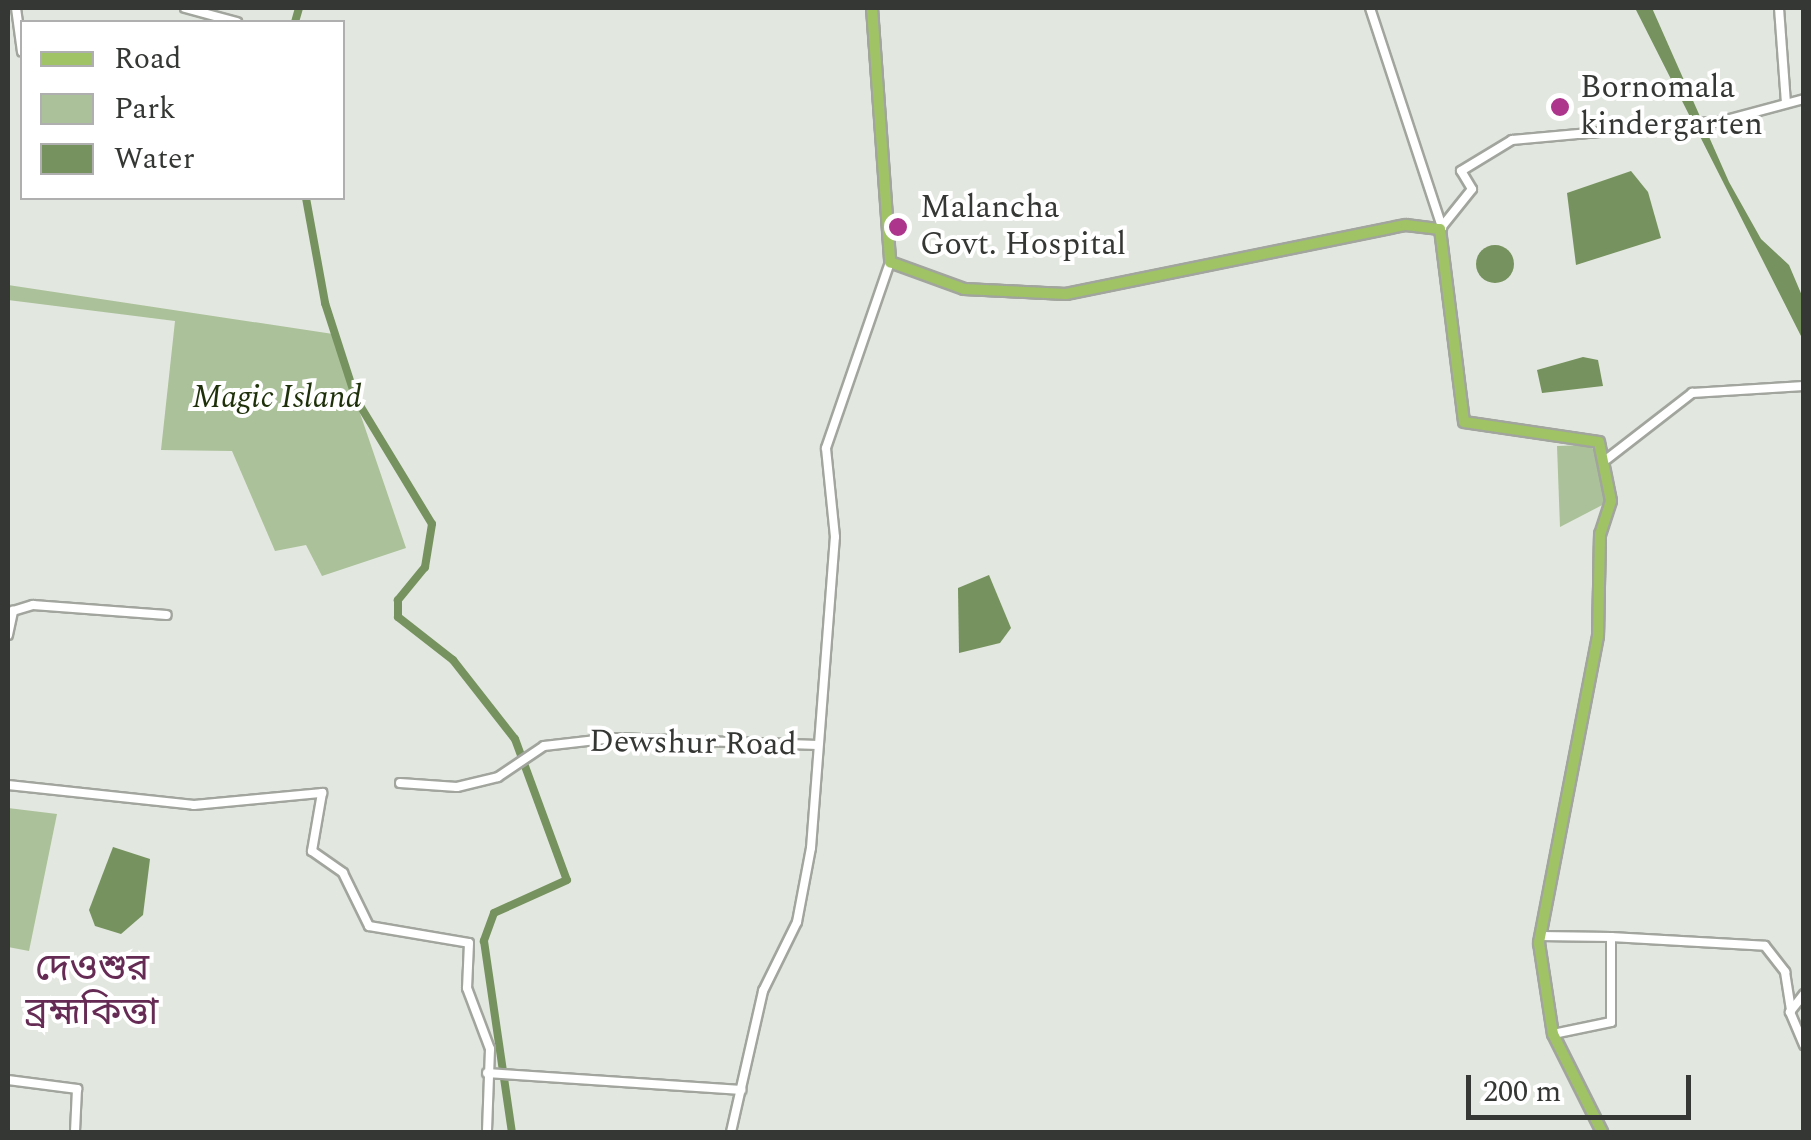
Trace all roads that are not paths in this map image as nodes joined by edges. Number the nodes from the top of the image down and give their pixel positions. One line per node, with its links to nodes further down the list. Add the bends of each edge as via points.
1 (16, 8): 7 (street)
2 (185, 8): 6 (street)
3 (872, 8): 11 (main road)
4 (1376, 8): 10 (street)
5 (1779, 8): 9 (street)
6 (230, 20)
7 (20, 37)
8 (1804, 99): 9 (street)
9 (1786, 103): 10 (street, via 1722,121 1545,130 1512,140 1461,171 1472,189)
10 (1441, 228): 11 (main road, via 1406,225 1066,294 964,289); 13 (main road, via 1464,422 1599,442)
11 (890, 262): 16 (street, via 826,448 836,537)
12 (1804, 386): 13 (street, via 1692,393)
13 (1607, 459): 19 (main road, via 1598,636)
14 (167, 616): 15 (street, via 33,605 13,611)
15 (8, 635)
16 (818, 746): 17 (street, Dewshur Road, via 614,738 544,746 498,777 457,787); 27 (street, via 797,922 763,991)
17 (400, 783)
18 (8, 786): 25 (street, via 194,804 322,792 312,851 343,873 369,926 469,943 467,988 490,1049)
19 (1540, 936): 20 (street); 23 (main road, via 1541,996)
20 (1611, 937): 22 (street, via 1765,946 1785,972); 23 (street, via 1611,1022)
21 (1804, 994): 22 (street)
22 (1790, 1011): 24 (street)
23 (1554, 1034): 31 (main road)
24 (1804, 1046)
25 (487, 1074): 27 (street); 29 (street)
26 (8, 1080): 28 (street, via 76,1089)
27 (741, 1090): 30 (street)
28 (75, 1132)
29 (487, 1132)
30 (730, 1132)
31 (1602, 1132)

